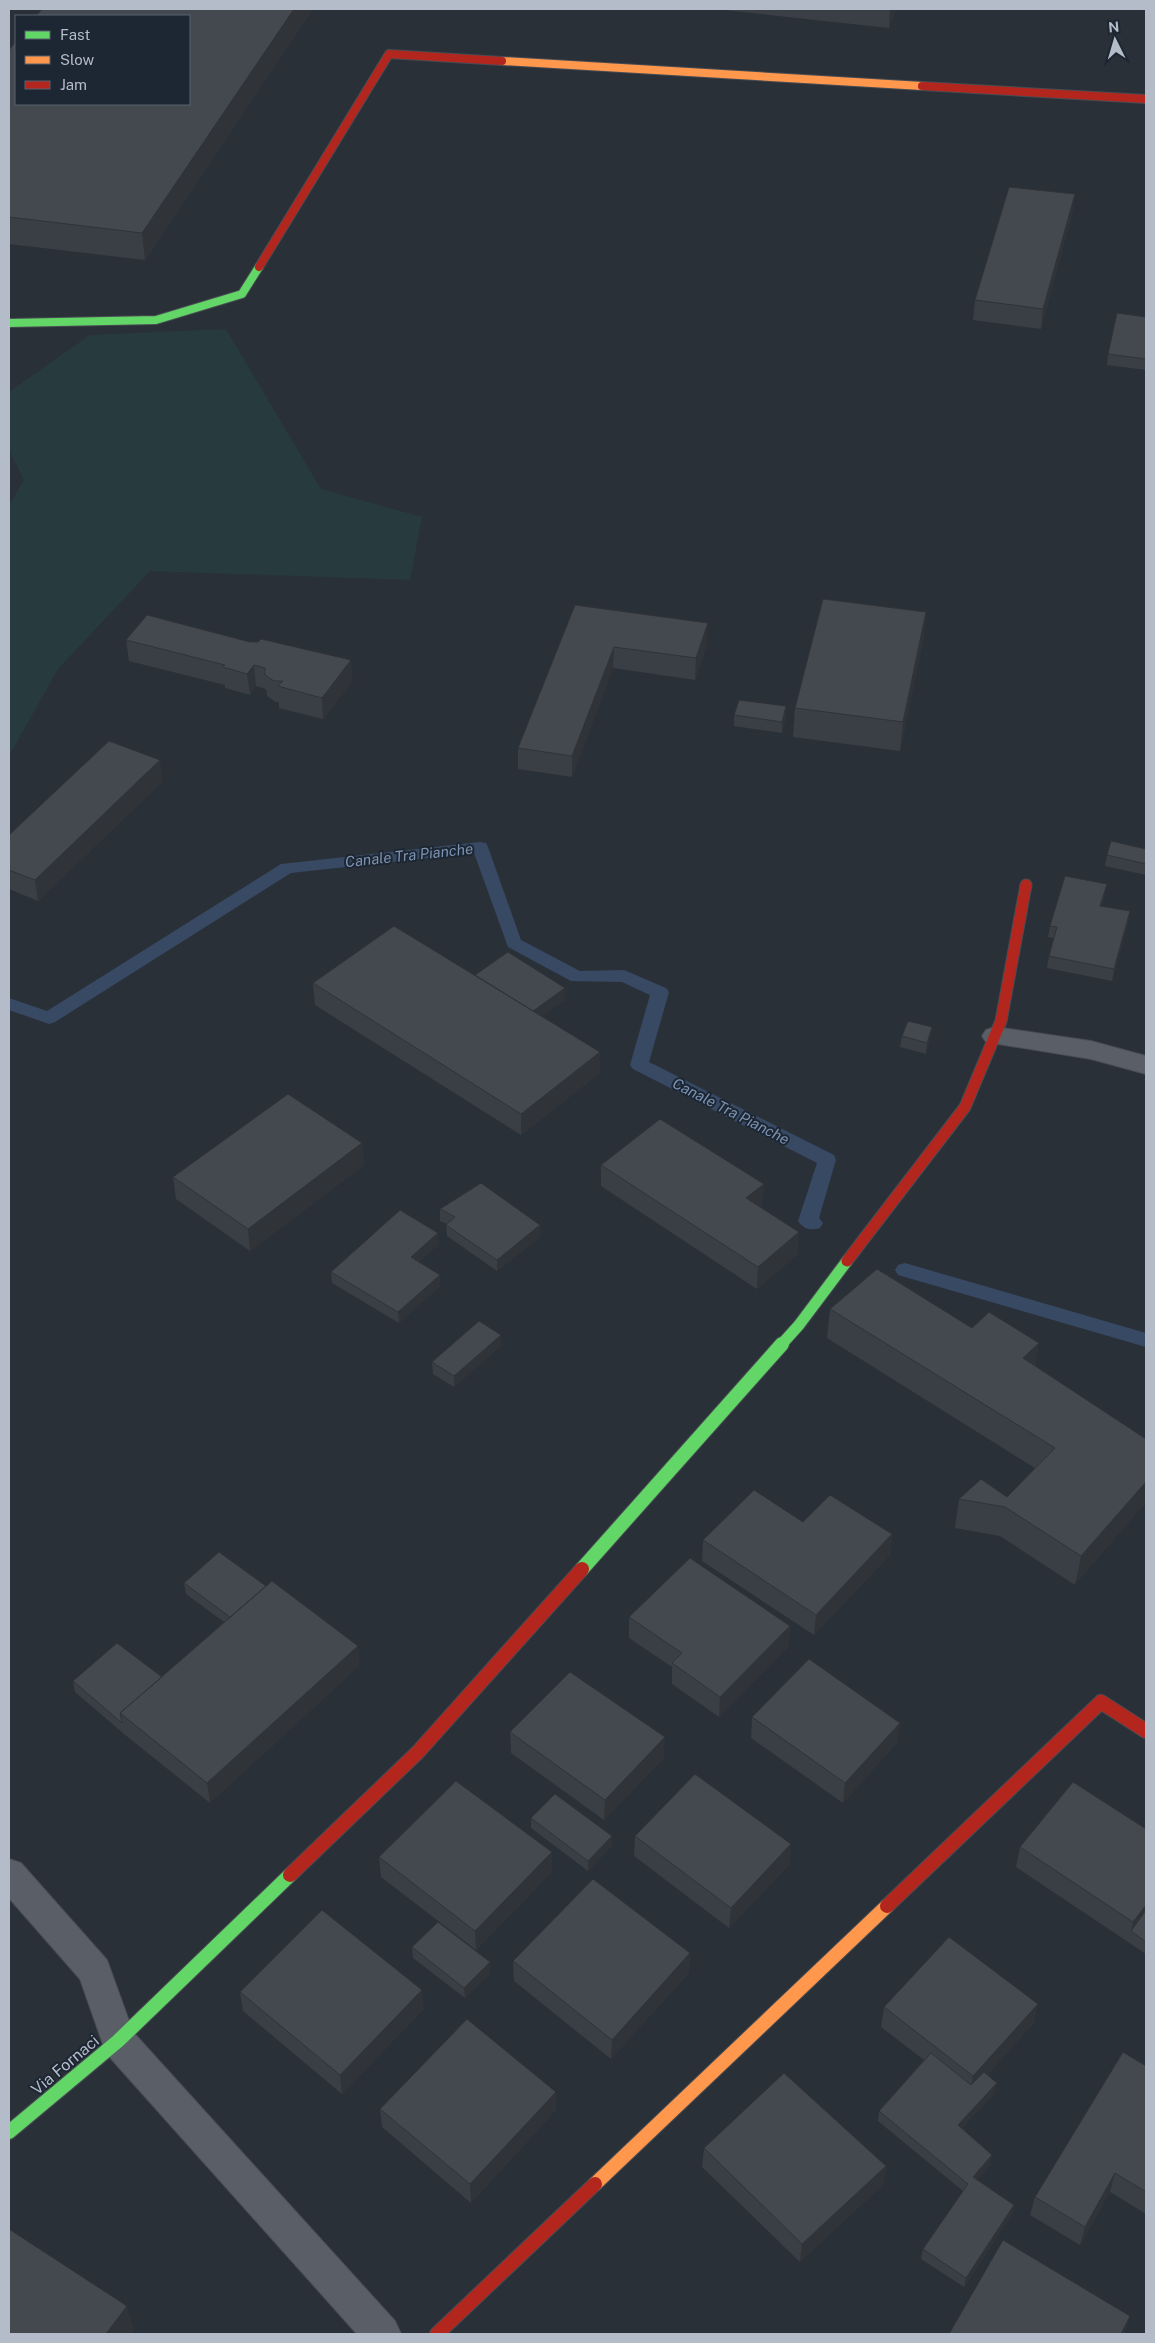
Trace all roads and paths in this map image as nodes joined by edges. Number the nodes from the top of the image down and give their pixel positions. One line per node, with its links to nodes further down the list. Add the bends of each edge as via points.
1 (1146, 99): 2 (street, via 389,54 242,294 156,320)
2 (9, 323)
3 (1026, 885): 4 (street, Via Fornaci, via 1001,1021)
4 (995, 1036): 5 (street, via 1091,1050); 8 (street, Via Fornaci, via 964,1107 799,1325 418,1752)
5 (1146, 1065)
6 (1146, 1731): 11 (street, via 1101,1702)
7 (9, 1874): 8 (street, via 95,1971)
8 (118, 2041): 9 (street, Via Fornaci); 10 (street)
9 (9, 2132)
10 (382, 2334)
11 (437, 2334)

